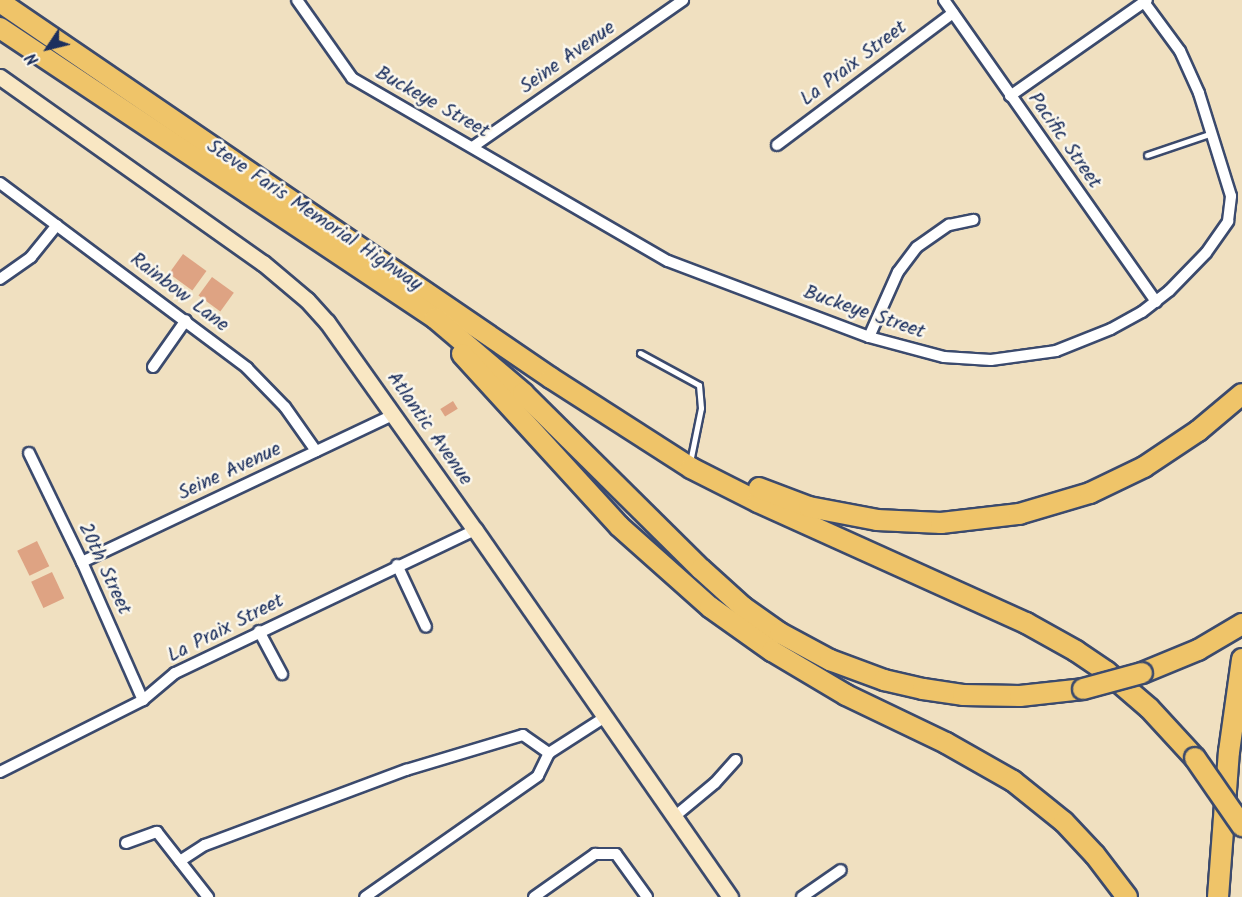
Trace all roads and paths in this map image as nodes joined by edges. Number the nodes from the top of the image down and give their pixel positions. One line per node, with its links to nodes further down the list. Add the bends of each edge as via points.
1 (297, 0): 12 (street, Buckeye Street, via 352,78)
2 (683, 0): 12 (street, Seine Avenue)
3 (944, 0): 6 (street, Pacific Street)
4 (1146, 1): 9 (street); 10 (street, Buckeye Street, via 1191,71)
5 (0, 2): 28 (highway, Steve Faris Memorial Highway, via 494,339 629,428)
6 (953, 13): 9 (street, Pacific Street); 11 (street, La Praix Street)
7 (0, 28): 15 (highway, Steve Faris Memorial Highway)
8 (0, 77): 25 (street, Atlantic Avenue, via 285,281 327,322)
9 (1010, 96): 19 (street, Pacific Street)
10 (1212, 133): 13 (lane); 19 (street, Buckeye Street, via 1231,196 1228,221 1206,253)
11 (777, 145)
12 (474, 146): 21 (street, Buckeye Street, via 668,261)
13 (1147, 155)
14 (0, 183): 17 (street, Rainbow Lane)
15 (250, 197): 32 (highway, bridge, via 435,318 571,439 743,607 830,660 884,680 923,689 963,695 1020,696 1083,689 1142,673 1198,650); 53 (highway, via 429,324 478,370 619,526 710,607 772,651 846,695 946,743 1013,781 1064,822)
16 (973, 220): 21 (street, via 949,225 917,247 898,272)
17 (57, 225): 18 (street, via 31,257); 20 (street, Rainbow Lane)
18 (0, 279)
19 (1156, 302): 21 (street, Buckeye Street, via 1111,329 1075,344 1011,358 944,357)
20 (186, 320): 23 (street); 26 (street, Rainbow Lane, via 247,368 285,407)
21 (869, 337)
22 (640, 353): 28 (lane, via 699,385 700,408)
23 (153, 367)
24 (1242, 394): 28 (highway, via 1198,431 1126,477 1052,506 986,520 920,523 832,512)
25 (393, 416): 26 (street, Seine Avenue); 29 (street, Atlantic Avenue)
26 (316, 452): 30 (street, Seine Avenue)
27 (29, 453): 30 (street, 20th Street)
28 (690, 462): 43 (highway, bridge, via 758,502 1026,623 1076,651 1149,708 1195,758)
29 (475, 530): 31 (street, La Praix Street); 38 (street, Atlantic Avenue)
30 (82, 562): 37 (street, 20th Street)
31 (397, 566): 33 (street); 34 (street, La Praix Street)
32 (1242, 624)
33 (426, 627)
34 (260, 631): 36 (street); 37 (street, La Praix Street, via 175,673)
35 (1242, 659): 54 (highway, via 1229,752)
36 (282, 674)
37 (143, 700): 41 (street, La Praix Street)
38 (605, 717): 39 (street); 42 (street, Atlantic Avenue)
39 (549, 753): 45 (street, via 523,735 406,770 205,845); 48 (street, via 538,776)
40 (736, 760): 42 (street)
41 (0, 772)
42 (674, 817): 51 (street, Atlantic Avenue)
43 (1242, 826)
44 (126, 843): 45 (street, via 157,832)
45 (180, 861): 47 (street)
46 (841, 870): 52 (street)
47 (208, 897)
48 (365, 897)
49 (534, 897): 50 (street, via 595,854 616,854)
50 (646, 897)
51 (730, 897)
52 (802, 897)
53 (1127, 897)
54 (1218, 897)

